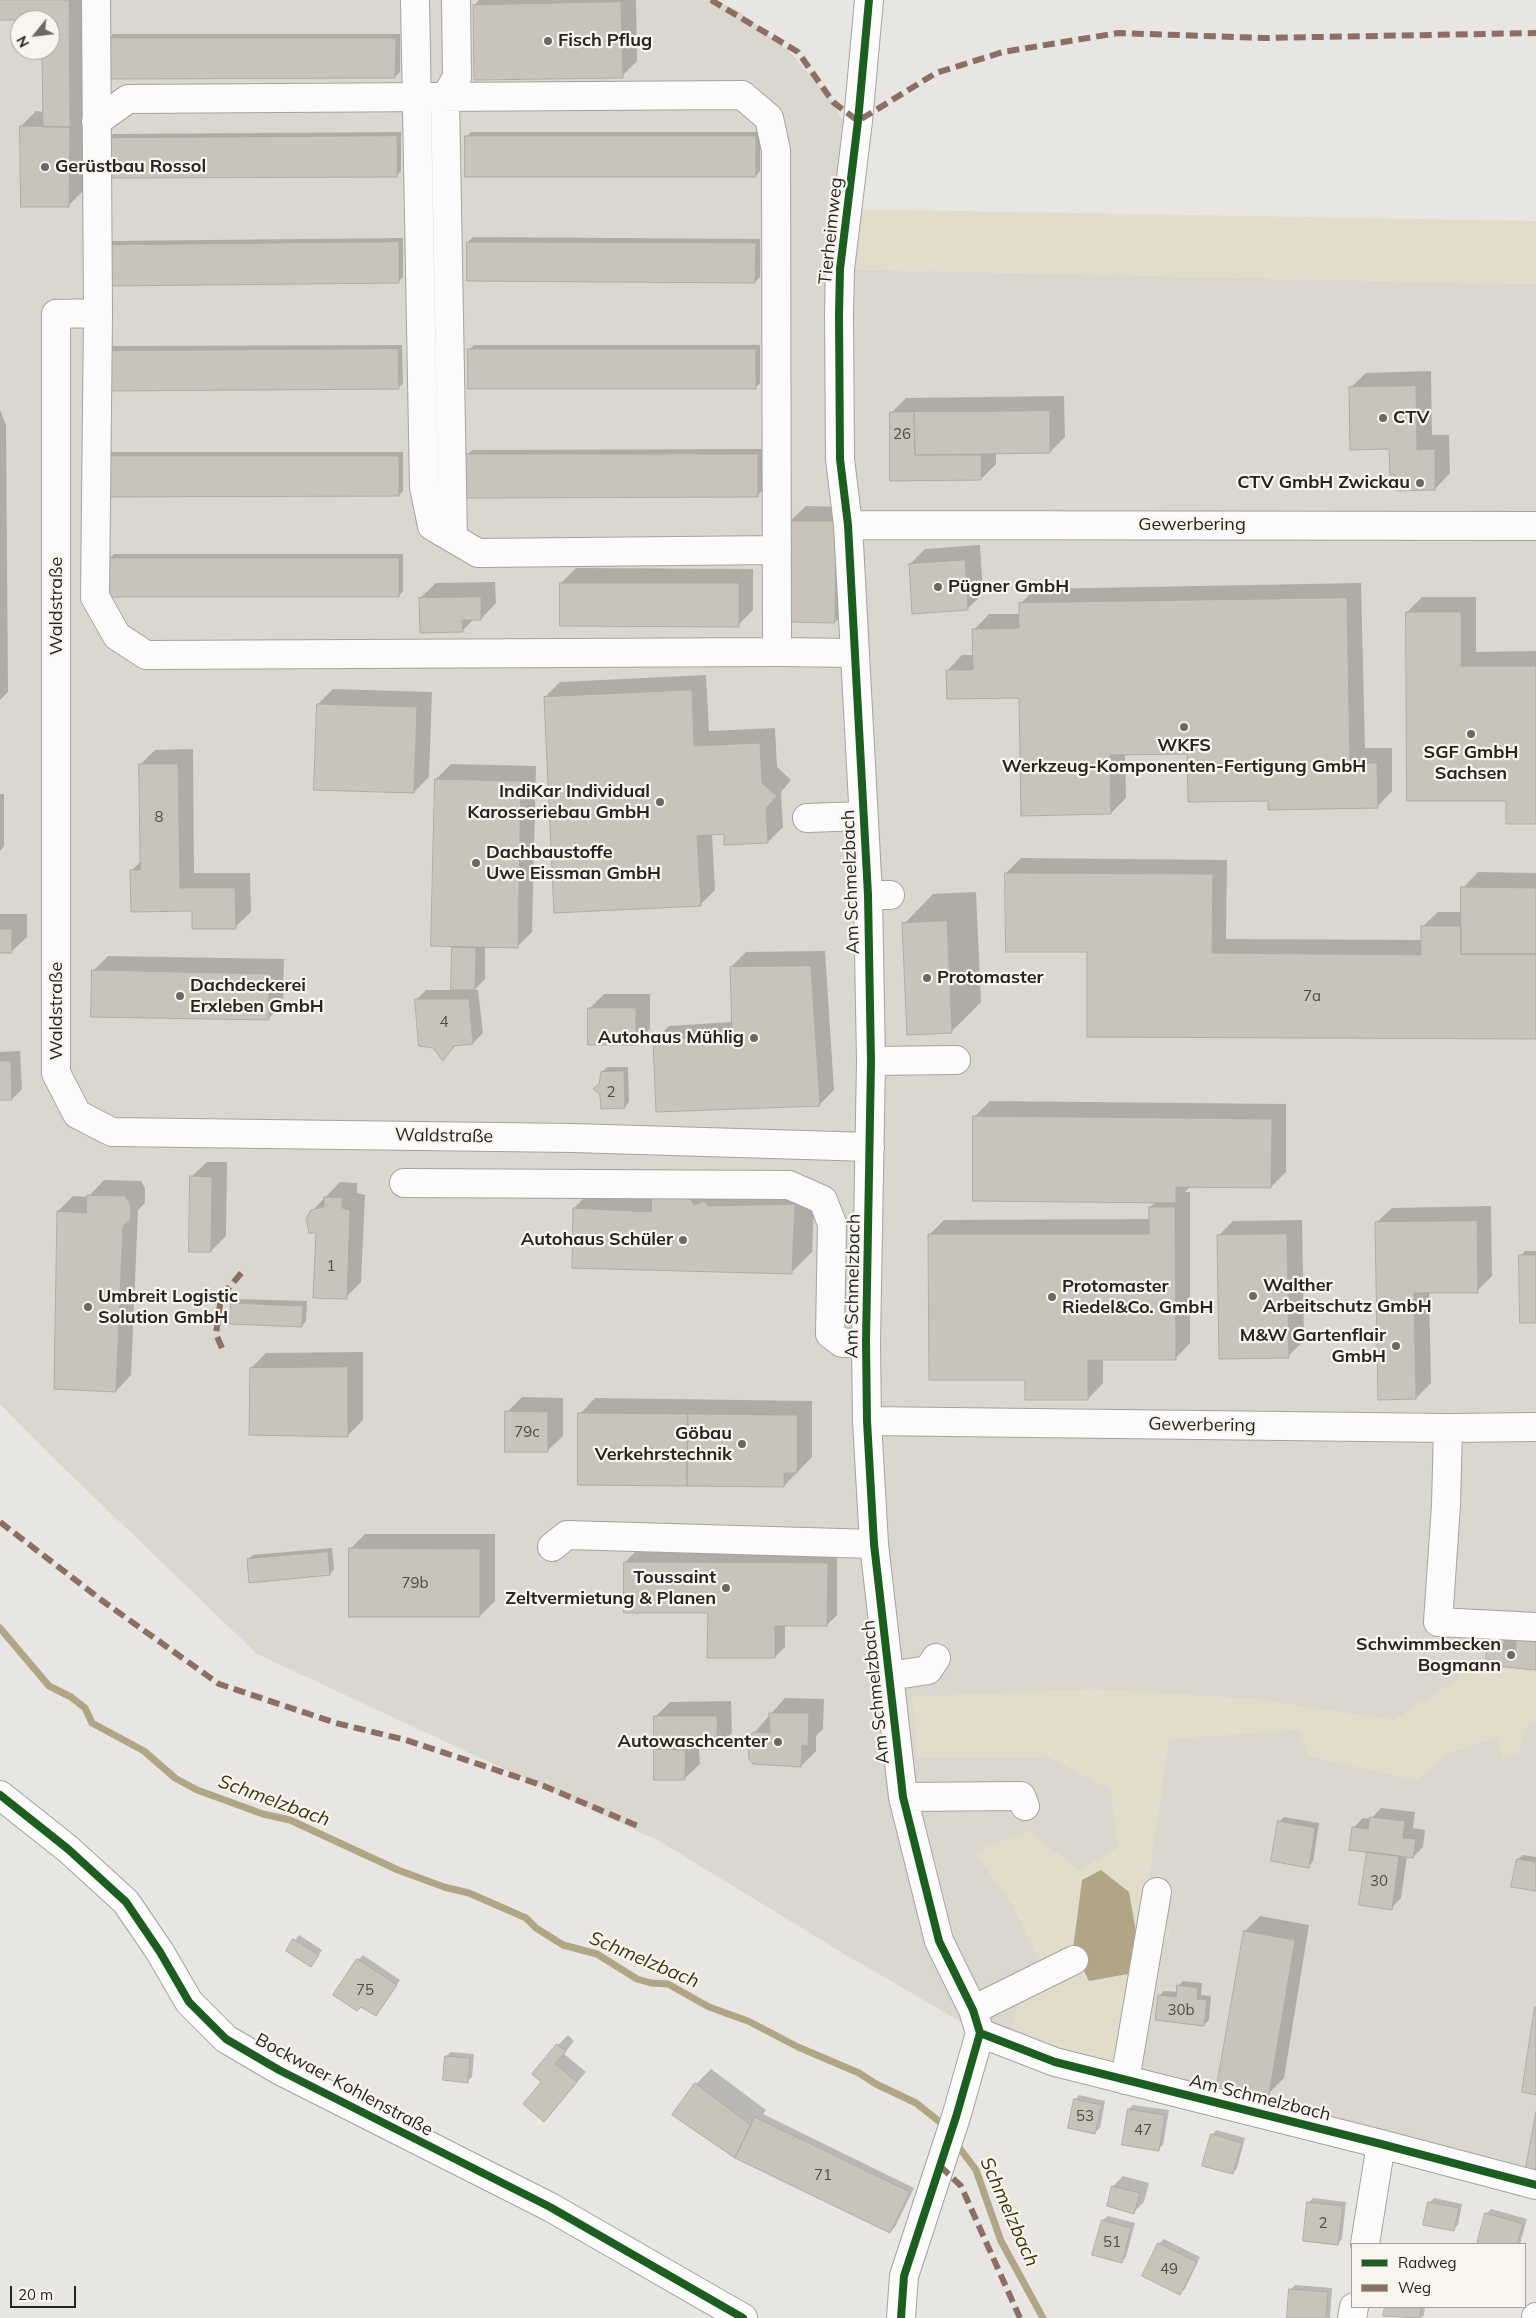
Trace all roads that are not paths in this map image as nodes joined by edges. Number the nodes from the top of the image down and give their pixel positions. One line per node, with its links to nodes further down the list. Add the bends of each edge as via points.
1 (96, 0): 7 (street)
2 (415, 0): 5 (street)
3 (456, 0): 6 (street, via 457,77)
4 (869, 0): 9 (street, Tierheimweg, via 858,127 840,269 840,459)
5 (416, 98): 6 (street); 7 (street, via 128,99); 11 (street, via 424,487 432,526)
6 (445, 98): 11 (street); 12 (street, via 742,95 769,118 776,150)
7 (96, 122): 8 (street)
8 (98, 313): 13 (street, via 95,597 117,636 146,656); 19 (street, Waldstraße, via 56,314 56,1073 77,1114 112,1132 573,1138)
9 (848, 525): 10 (street, Gewerbering); 14 (street, Am Schmelzbach)
10 (1536, 526)
11 (453, 538): 12 (street, via 478,553)
12 (777, 550): 13 (street)
13 (777, 652): 14 (street)
14 (854, 654): 15 (street, Am Schmelzbach)
15 (863, 816): 16 (street); 18 (street, Am Schmelzbach, via 879,895)
16 (807, 818)
17 (956, 1060): 18 (street)
18 (871, 1061): 19 (street, Am Schmelzbach)
19 (870, 1147): 21 (street, Am Schmelzbach)
20 (404, 1184): 21 (street, via 789,1185 823,1200 832,1224 830,1334 842,1343)
21 (866, 1342): 22 (street, Am Schmelzbach)
22 (867, 1422): 24 (street, Gewerbering); 25 (street, Am Schmelzbach)
23 (1536, 1427): 24 (street, Gewerbering)
24 (1448, 1428): 27 (street, via 1438,1622)
25 (874, 1544): 26 (street, via 566,1535); 29 (street, Am Schmelzbach)
26 (552, 1547)
27 (1536, 1627)
28 (936, 1658): 29 (street, via 928,1670)
29 (890, 1676): 31 (street, Am Schmelzbach)
30 (0, 1795): 40 (street, Bockwaer Kohlenstraße, via 68,1849 126,1902 189,2002 226,2039 279,2070 550,2207)
31 (903, 1797): 32 (street, via 1021,1796); 35 (street, Am Schmelzbach, via 939,1940)
32 (1025, 1806)
33 (1157, 1892): 36 (street)
34 (1074, 1960): 35 (street)
35 (976, 2022): 36 (street, Am Schmelzbach, via 1055,2062); 41 (street, via 956,2117 904,2276)
36 (1125, 2080): 37 (street, Am Schmelzbach)
37 (1382, 2144): 38 (street, Am Schmelzbach); 39 (street)
38 (1536, 2185)
39 (1365, 2243)
40 (743, 2318)
41 (900, 2318)

